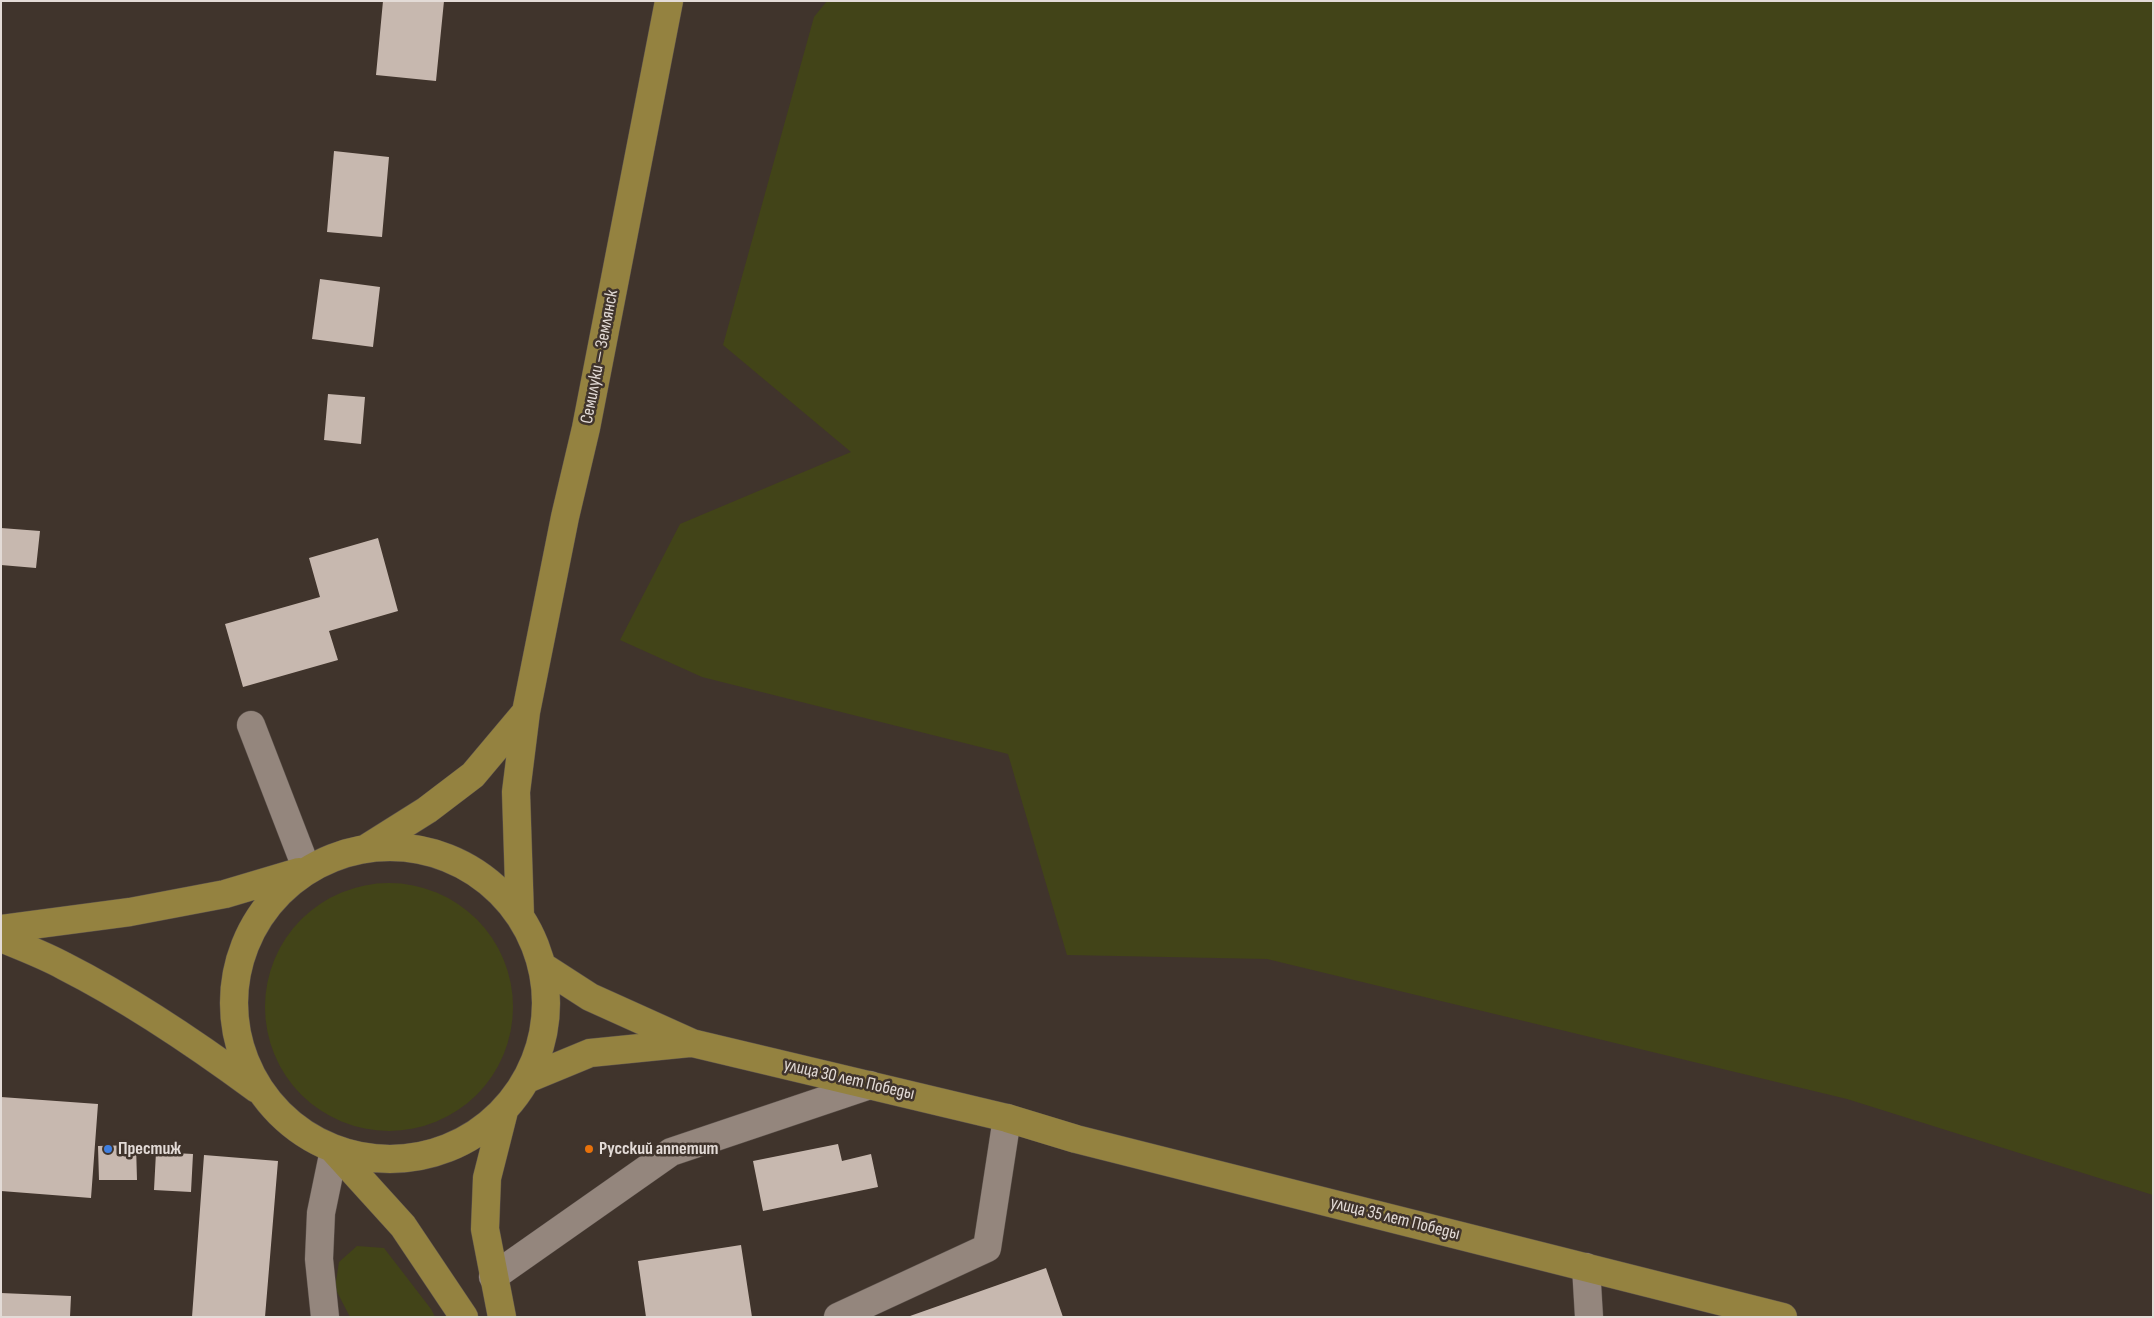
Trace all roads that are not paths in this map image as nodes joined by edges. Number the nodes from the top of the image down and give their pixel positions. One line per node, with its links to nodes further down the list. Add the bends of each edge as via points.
1 (669, 1): 2 (main road, Семилуки — Землянск, via 586,428)
2 (526, 712): 4 (main road, via 472,775 426,810); 6 (main road, Семилуки — Землянск, via 516,792)
3 (251, 725): 5 (street)
4 (365, 848): 5 (main road, via 335,856); 6 (main road, via 407,848 447,858 484,878)
5 (308, 870): 7 (main road, via 215,896 130,912); 13 (main road, via 269,903 244,946 233,995 239,1045)
6 (520, 916): 9 (main road)
7 (1, 929)
8 (1, 938): 13 (main road, via 63,965 135,1005)
9 (542, 966): 10 (main road, via 590,997); 11 (main road, via 545,1014 541,1043)
10 (692, 1043): 11 (main road, via 590,1053); 12 (main road, улица 30 лет Победы)
11 (527, 1079): 14 (main road)
12 (870, 1085): 15 (main road, улица 30 лет Победы); 18 (street, via 671,1152)
13 (260, 1091): 16 (main road, via 292,1126)
14 (504, 1111): 16 (main road, via 467,1140 425,1157 378,1160); 18 (main road, via 487,1178 485,1229)
15 (1007, 1118): 17 (main road, улица 35 лет Победы, via 1086,1142); 22 (street, via 987,1248)
16 (334, 1150): 19 (street, via 321,1213 319,1259); 20 (main road, via 402,1226)
17 (1586, 1266): 23 (street); 24 (main road, улица 35 лет Победы)
18 (493, 1277): 21 (main road)
19 (325, 1317)
20 (464, 1317)
21 (502, 1317)
22 (838, 1317)
23 (1589, 1317)
24 (1784, 1317)

